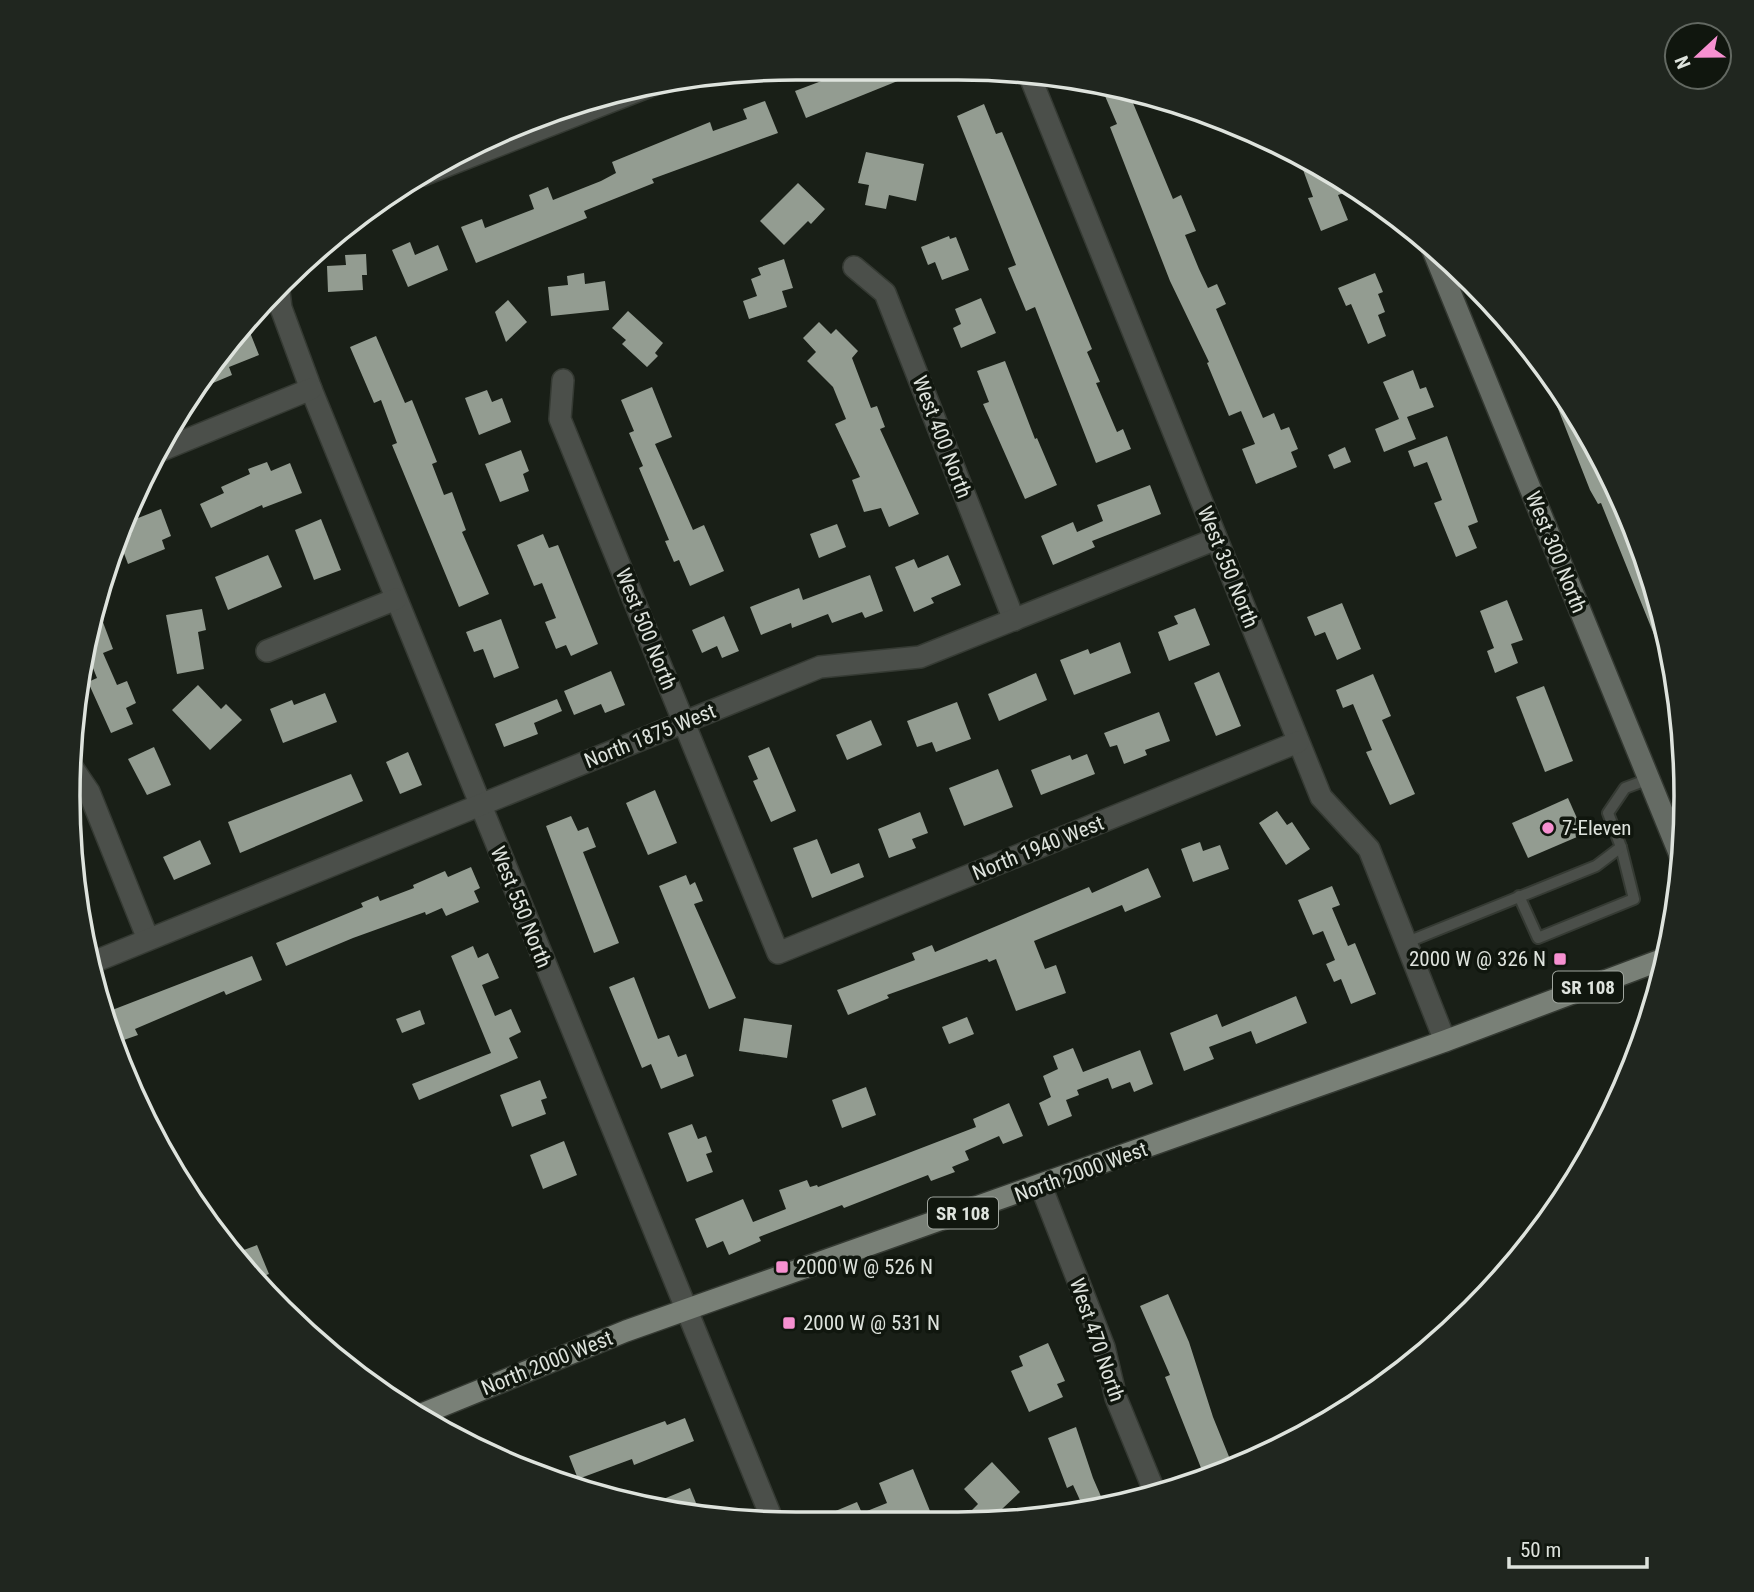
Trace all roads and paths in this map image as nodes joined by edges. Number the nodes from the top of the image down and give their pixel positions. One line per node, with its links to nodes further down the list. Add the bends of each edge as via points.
1 (1033, 85): 8 (street, West 350 North)
2 (854, 267): 10 (street, West 400 North, via 885,293)
3 (1440, 267): 14 (main road, West 300 North)
4 (280, 300): 6 (street, West 550 North)
5 (563, 380): 12 (street, West 500 North, via 560,419)
6 (311, 389): 7 (street); 9 (street, West 550 North)
7 (172, 446)
8 (1216, 539): 10 (street, North 1875 West); 13 (street, West 350 North)
9 (396, 598): 11 (street); 16 (street, West 550 North)
10 (1014, 620): 12 (street, North 1875 West, via 920,657 820,667)
11 (267, 651)
12 (684, 722): 16 (street, North 1875 West); 22 (street, West 500 North)
13 (1298, 742): 21 (street, West 350 North, via 1321,797 1369,849); 22 (street, North 1940 West)
14 (1649, 779): 17 (main road, West 300 North); 18 (lane, via 1625,788 1608,813)
15 (81, 780): 20 (street)
16 (479, 805): 20 (street, North 1875 West); 27 (street, West 550 North)
17 (1672, 836)
18 (1621, 847): 19 (lane, via 1596,866); 19 (lane, via 1634,900 1538,938)
19 (1519, 896): 21 (lane)
20 (148, 939): 23 (street, North 1875 West)
21 (1405, 943): 25 (street, West 350 North)
22 (778, 953)
23 (99, 958)
24 (1653, 963): 25 (main road, North 2000 West / SR 108)
25 (1445, 1041): 26 (main road, North 2000 West / SR 108)
26 (1041, 1186): 27 (main road, North 2000 West / SR 108); 29 (street, West 470 North, via 1104,1347 1115,1398)
27 (687, 1310): 28 (main road, North 2000 West / SR 108); 30 (street, West 550 North)
28 (430, 1411)
29 (1151, 1485)
30 (769, 1511)

